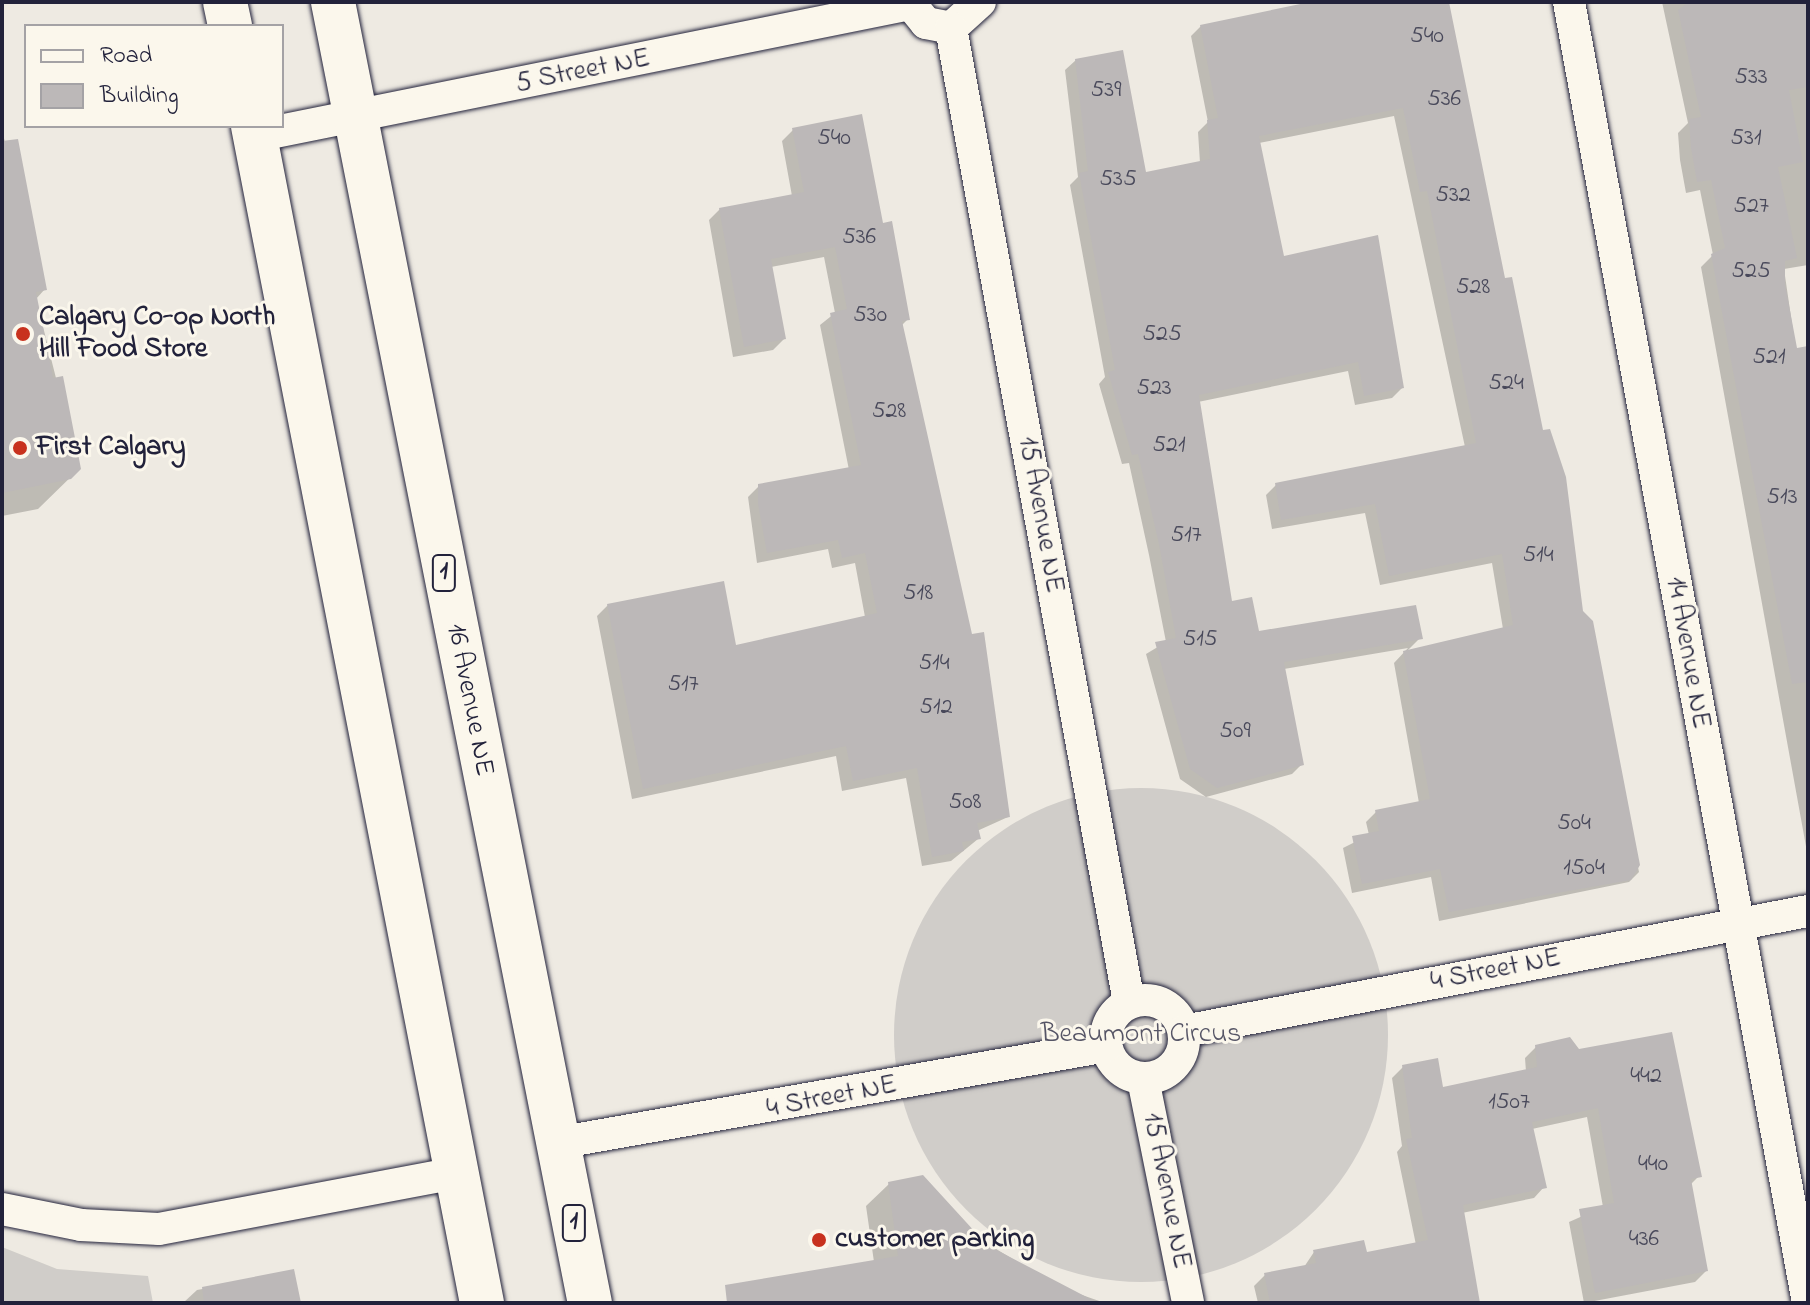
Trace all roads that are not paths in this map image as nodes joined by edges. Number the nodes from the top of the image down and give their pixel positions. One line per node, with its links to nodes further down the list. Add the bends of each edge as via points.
1 (225, 2): 6 (highway)
2 (333, 2): 8 (highway, 16 Avenue NE / 1)
3 (980, 2): 7 (street)
4 (1569, 2): 13 (street, 14 Avenue NE)
5 (909, 3): 7 (street, via 926,23); 8 (street, 5 Street NE)
6 (230, 24)
7 (951, 28): 14 (street, 15 Avenue NE)
8 (355, 118): 9 (street, 5 Street NE); 18 (highway, 16 Avenue NE / 1)
9 (284, 127)
10 (277, 128): 11 (street, 5 Street NE)
11 (254, 131): 19 (highway)
12 (1808, 911): 13 (street, 4 Street NE)
13 (1736, 924): 15 (street, 4 Street NE); 24 (street, 14 Avenue NE)
14 (1129, 1003): 15 (street, via 1163,1004); 16 (street, via 1110,1021)
15 (1184, 1031): 17 (street, via 1175,1065)
16 (1107, 1046): 17 (street, via 1119,1069); 18 (street, 4 Street NE)
17 (1143, 1079): 23 (street, 15 Avenue NE)
18 (557, 1143): 22 (highway, 16 Avenue NE / 1)
19 (456, 1173): 20 (street, via 159,1229 81,1225); 21 (highway)
20 (2, 1209)
21 (482, 1303)
22 (590, 1303)
23 (1188, 1303)
24 (1808, 1303)

